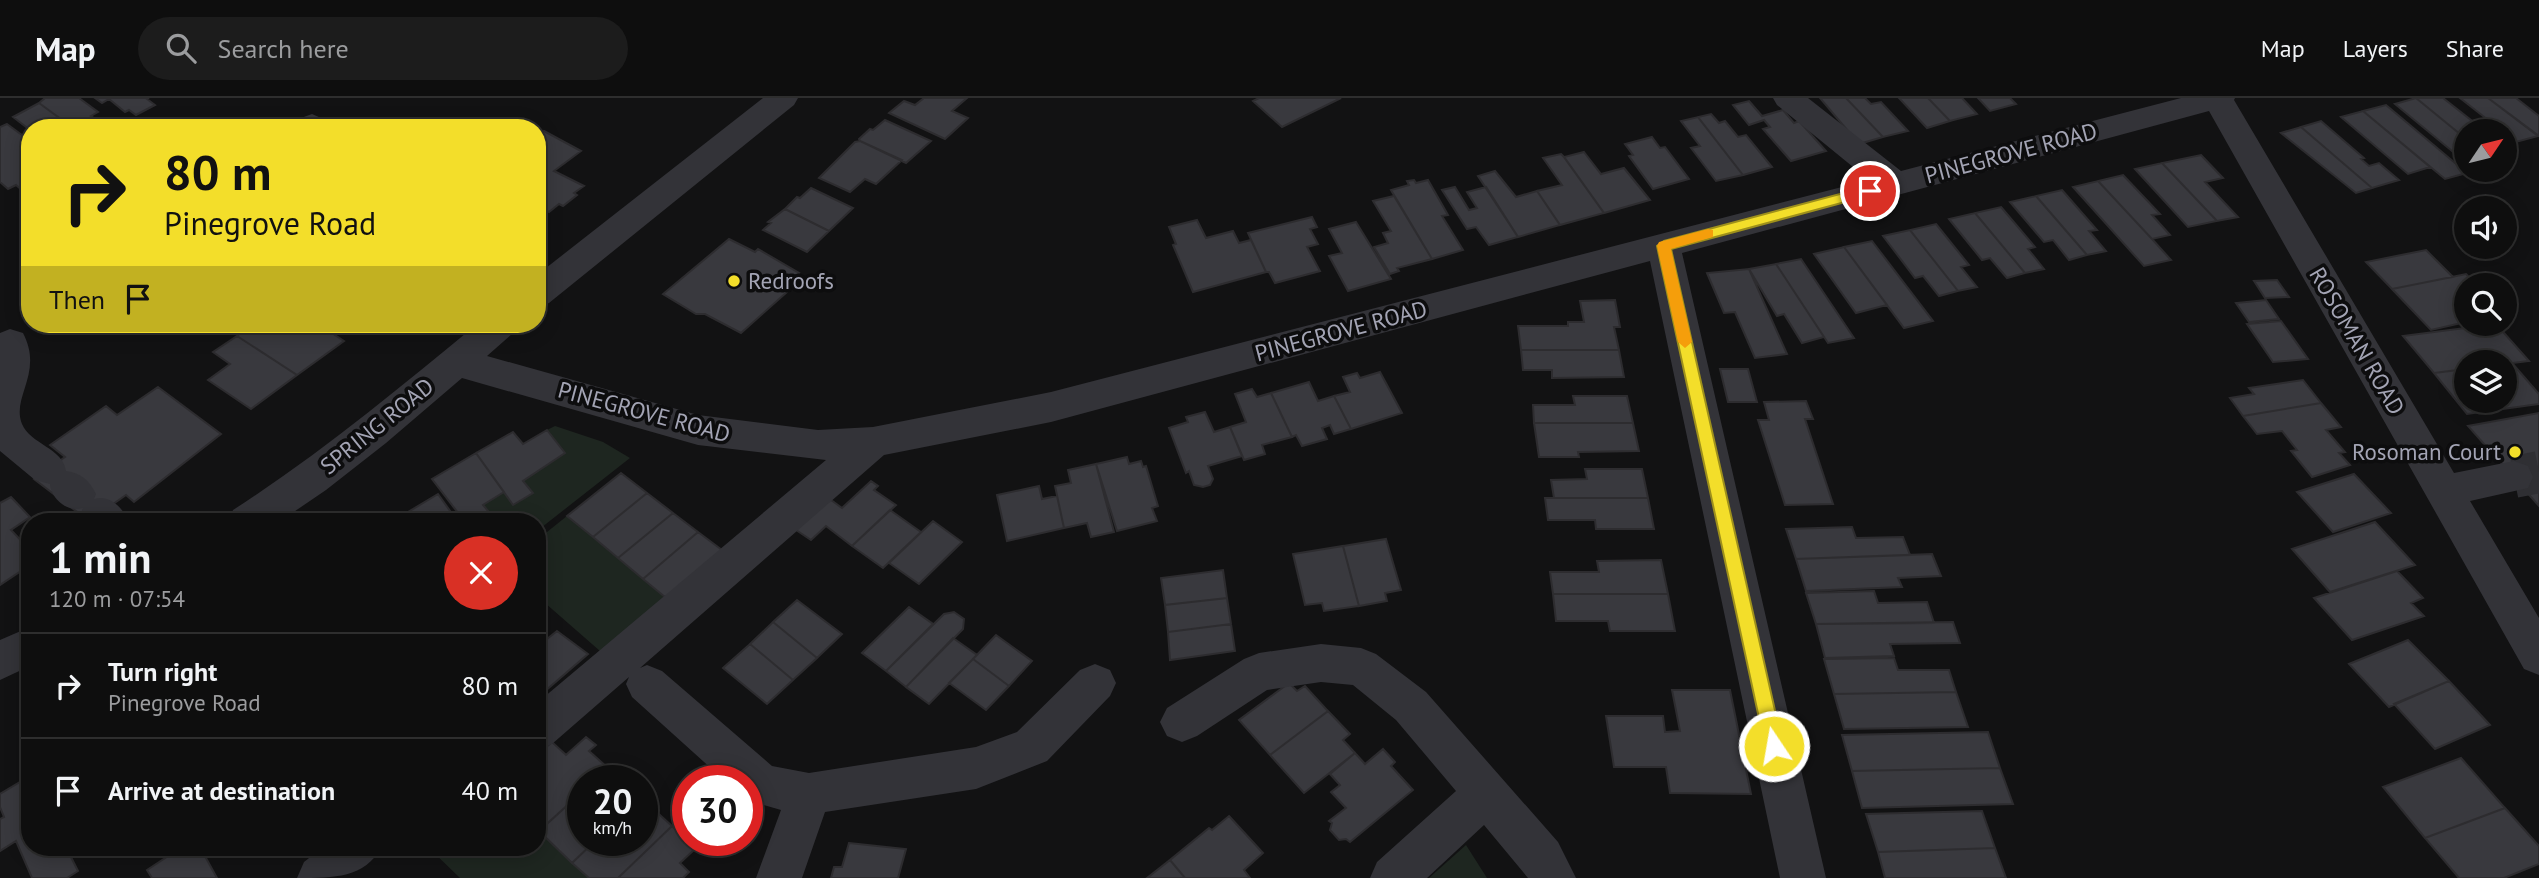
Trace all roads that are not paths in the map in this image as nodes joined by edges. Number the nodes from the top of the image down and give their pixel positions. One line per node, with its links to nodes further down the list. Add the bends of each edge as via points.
1 (783, 98): 6 (street)
2 (1788, 98): 4 (street)
3 (2218, 98): 4 (street, PINEGROVE ROAD); 12 (street, ROSOMAN ROAD)
4 (1896, 184): 5 (street, PINEGROVE ROAD)
5 (1664, 246): 10 (street, PINEGROVE ROAD, via 1051,407); 29 (street)
6 (546, 278)
7 (490, 333): 9 (street, SPRING ROAD)
8 (10, 343): 13 (street, via 14,363 1,412 4,427 9,437)
9 (455, 362): 10 (street, PINEGROVE ROAD, via 698,430 818,445); 14 (street, SPRING ROAD, via 312,479)
10 (873, 442): 20 (street)
11 (2514, 477): 12 (street)
12 (2444, 491): 16 (street, ROSOMAN ROAD)
13 (81, 497)
14 (261, 513)
15 (21, 650): 17 (street)
16 (2539, 656)
17 (0, 661)
18 (1095, 683): 22 (street, via 1032,747 976,768)
19 (648, 684): 22 (street, via 761,785)
20 (546, 722)
21 (1182, 722): 23 (street, via 1259,672 1321,663 1361,667 1411,706)
22 (809, 794): 26 (street)
23 (1486, 794): 27 (street); 28 (street, via 1542,858)
24 (348, 856): 25 (street)
25 (320, 878)
26 (779, 878)
27 (1393, 878)
28 (1553, 878)
29 (1803, 878)

